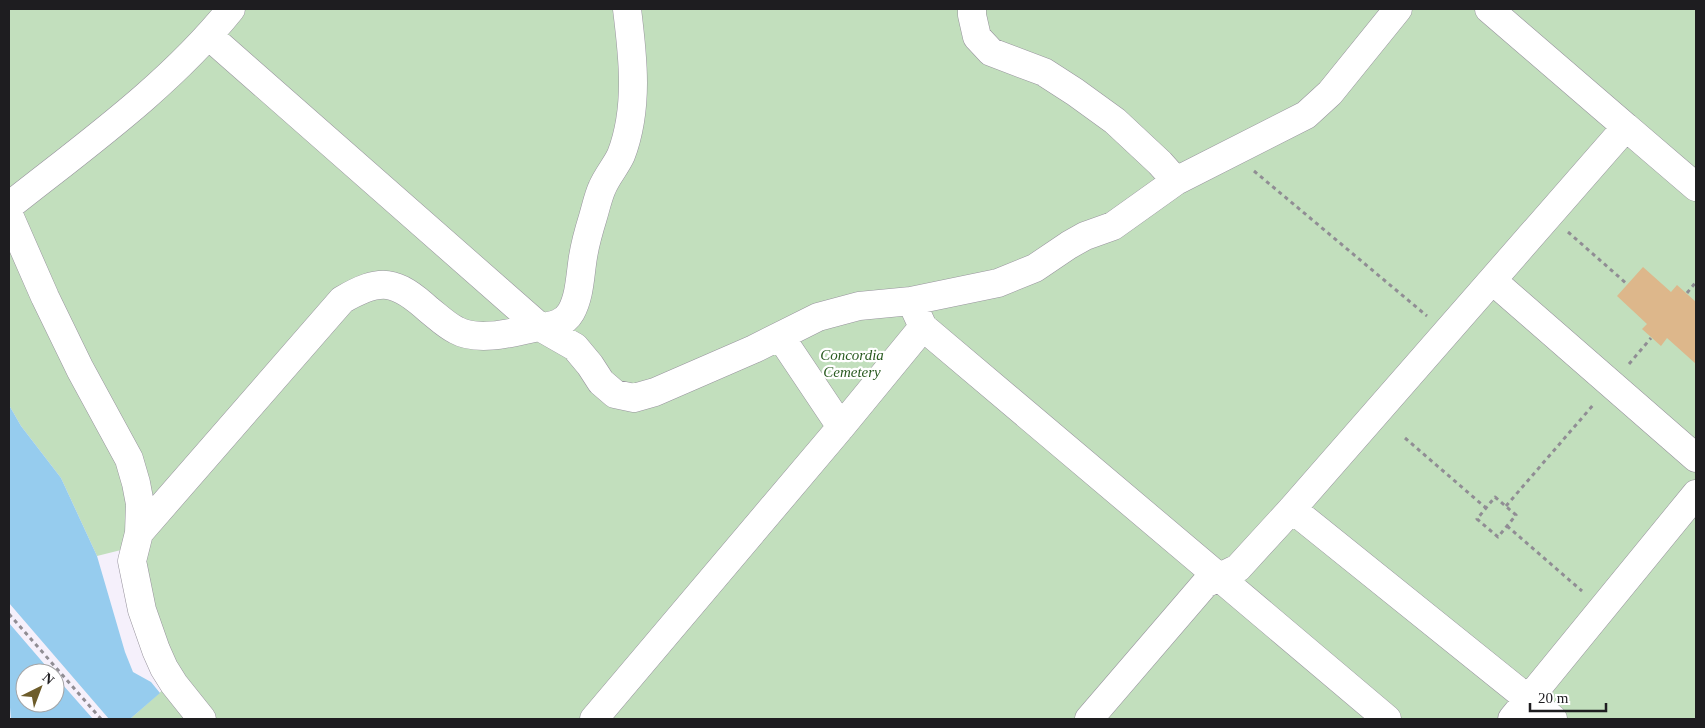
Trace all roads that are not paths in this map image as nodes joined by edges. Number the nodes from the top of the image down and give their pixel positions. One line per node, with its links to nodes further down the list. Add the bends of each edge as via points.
1 (231, 9): 6 (lane)
2 (627, 9): 15 (lane, via 633,82 631,120 621,155 602,188 592,218 577,294 570,313 558,324)
3 (972, 9): 8 (lane, via 976,37 991,52 1044,72 1075,92 1115,121)
4 (1398, 9): 8 (lane, via 1330,93 1306,115)
5 (1490, 9): 7 (lane)
6 (209, 36): 10 (lane, via 133,108); 15 (lane)
7 (1626, 127): 9 (lane); 12 (lane)
8 (1176, 181): 13 (lane, via 1113,226 1077,240 1035,268 998,283)
9 (1696, 187)
10 (9, 206)
11 (9, 215): 21 (lane, via 80,369 129,459 140,504)
12 (1493, 281): 18 (lane); 20 (lane)
13 (911, 301): 14 (lane); 16 (lane, via 859,306 818,317)
14 (922, 326): 17 (lane); 22 (lane)
15 (540, 327): 16 (lane, via 575,348 601,382 615,394 634,398 754,350); 21 (lane, via 477,336 457,331 398,286 379,284 359,290 342,300)
16 (780, 336): 17 (lane)
17 (840, 427): 25 (lane)
18 (1696, 458)
19 (1696, 494): 23 (lane)
20 (1292, 509): 22 (lane, via 1238,568); 23 (lane)
21 (139, 533): 24 (lane, via 132,561 142,610 156,650 174,684)
22 (1218, 577): 26 (lane, via 1205,584); 27 (lane)
23 (1521, 710): 28 (lane)
24 (202, 719)
25 (594, 719)
26 (1089, 719)
27 (1387, 719)
28 (1552, 719)

